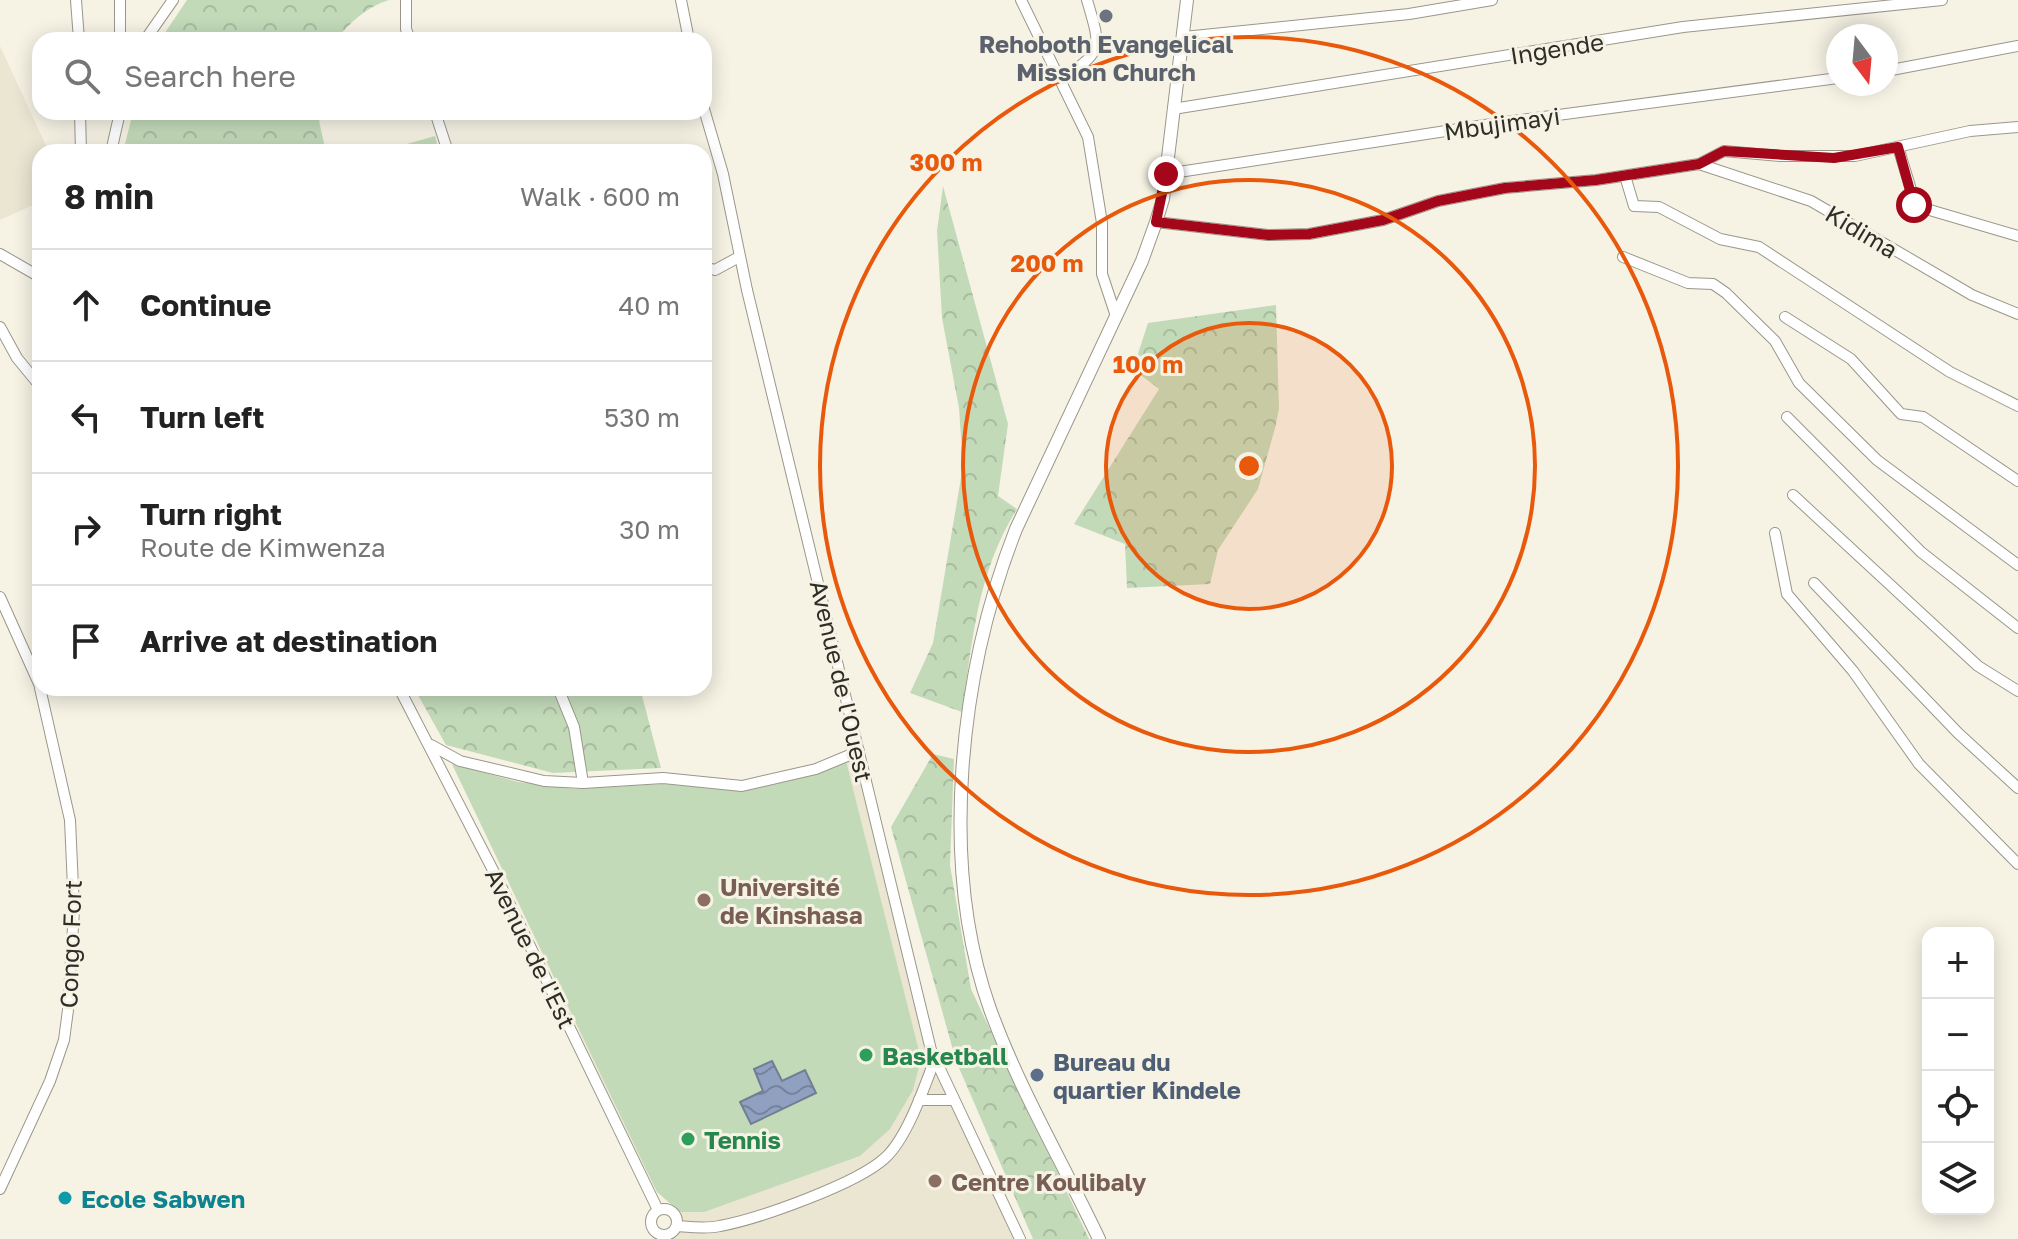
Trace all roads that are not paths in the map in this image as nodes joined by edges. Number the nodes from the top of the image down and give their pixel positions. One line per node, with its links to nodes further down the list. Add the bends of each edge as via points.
1 (76, 0): 11 (street)
2 (120, 0): 12 (street)
3 (173, 0): 13 (street)
4 (406, 0): 14 (street)
5 (681, 0): 15 (street)
6 (1021, 0): 20 (street)
7 (1087, 0): 20 (street, via 1098,46 1094,56)
8 (1187, 0): 16 (street)
9 (1492, 0): 16 (street, via 1409,14)
10 (1942, 0): 21 (street, Ingende, via 1683,27)
11 (78, 32)
12 (120, 32)
13 (151, 32)
14 (407, 32)
15 (687, 32)
16 (1184, 37): 21 (street)
17 (2018, 46): 18 (street)
18 (1898, 69)
19 (1826, 80): 32 (street, Mbujimayi)
20 (1060, 81): 42 (street, via 1088,137 1102,223 1102,274)
21 (1173, 109): 32 (street)
22 (80, 120): 27 (street)
23 (118, 120): 28 (street)
24 (438, 120): 29 (street)
25 (707, 120): 37 (street, Avenue de l'Ouest)
26 (2018, 127): 30 (street, via 1973,130)
27 (81, 144)
28 (113, 144)
29 (445, 144)
30 (1898, 147): 31 (street, via 1834,158 1724,151); 35 (street, via 1916,206)
31 (1699, 164): 33 (street); 41 (street, Kidima, via 1811,201 1972,295)
32 (1166, 174): 34 (street)
33 (1625, 176): 34 (street, via 1505,188 1309,234 1268,235); 46 (street, via 1634,206 1659,207 1720,239 1759,247 1950,372)
34 (1156, 222): 42 (street)
35 (2018, 236)
36 (0, 254): 40 (street)
37 (739, 257): 39 (street); 61 (street, Avenue de l'Ouest)
38 (1623, 257): 51 (street, via 1688,283 1713,284 1726,293 1775,341 1799,383 1877,460)
39 (712, 269)
40 (32, 272)
41 (2018, 314)
42 (1116, 316): 72 (street, via 1016,529 988,608 970,709 963,829 969,918 989,1006)
43 (1785, 317): 48 (street, via 1851,359 1901,414 1923,417)
44 (0, 327): 45 (street)
45 (32, 376)
46 (2018, 406)
47 (1787, 417): 54 (street, via 1921,552)
48 (2018, 481)
49 (1793, 495): 56 (street, via 1978,666)
50 (1775, 533): 64 (street, via 1787,594 1853,671 1919,764)
51 (2018, 565)
52 (1814, 583): 63 (street)
53 (0, 597): 55 (street, Congo Fort)
54 (2018, 628)
55 (32, 669)
56 (2018, 691)
57 (42, 696): 68 (street, Congo Fort, via 70,820 74,910 68,1010 50,1081)
58 (403, 696): 60 (street, Avenue de l'Est)
59 (561, 696): 62 (street, via 574,727)
60 (429, 743): 62 (street, via 460,761 523,777); 69 (street, Avenue de l'Est)
61 (859, 751): 62 (street, via 816,769 747,785 663,778); 65 (street, Avenue de l'Ouest)
62 (583, 783)
63 (2018, 788)
64 (2018, 864)
65 (935, 1059): 66 (street); 67 (street, Avenue de l'Ouest)
66 (919, 1100): 67 (street); 70 (street, via 889,1154 852,1178 720,1226)
67 (953, 1100): 71 (street, Avenue de l'Ouest)
68 (0, 1189)
69 (658, 1210): 70 (street, Avenue de l'Est, via 652,1224); 70 (street, Avenue de l'Est, via 672,1212)
70 (668, 1235)
71 (1020, 1239)
72 (1099, 1239)

